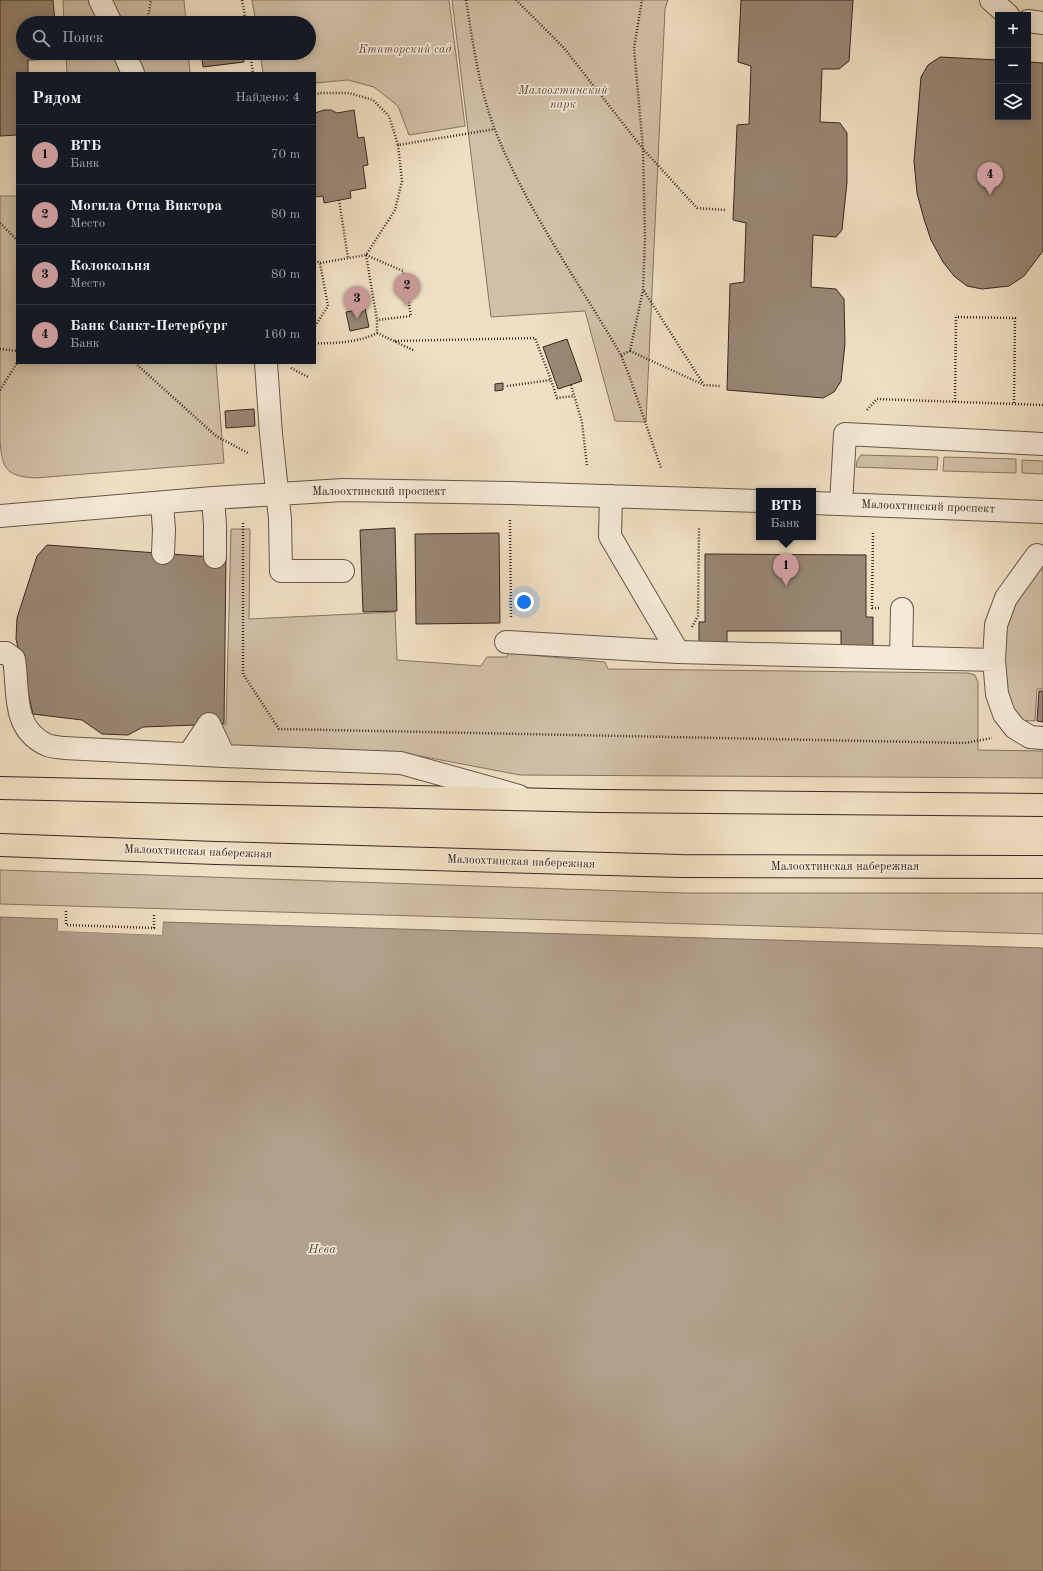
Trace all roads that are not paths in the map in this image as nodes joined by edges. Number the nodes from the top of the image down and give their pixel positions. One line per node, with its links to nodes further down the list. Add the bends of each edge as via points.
1 (100, 0): 4 (street)
2 (991, 0): 3 (street)
3 (1005, 12)
4 (107, 16)
5 (1031, 21): 6 (street)
6 (1043, 23)
7 (127, 60): 8 (street)
8 (133, 72)
9 (266, 364): 11 (street)
10 (1043, 444): 17 (street, via 845,434)
11 (277, 494): 12 (street, Малоохтинский проспект, via 380,490); 13 (street, Малоохтинский проспект); 23 (street, via 281,572)
12 (611, 496): 14 (street, Малоохтинский проспект); 26 (street, via 610,536)
13 (213, 498): 15 (street, Малоохтинский проспект); 22 (street, via 216,525)
14 (756, 501)
15 (162, 503): 19 (street, Малоохтинский проспект); 20 (street)
16 (816, 503): 17 (street, Малоохтинский проспект)
17 (842, 504): 18 (street, Малоохтинский проспект)
18 (1043, 512)
19 (0, 516)
20 (163, 553)
21 (1037, 555): 29 (street, via 1006,598 996,625)
22 (215, 557)
23 (343, 571)
24 (902, 609): 28 (street)
25 (509, 642): 26 (street)
26 (678, 652): 28 (street)
27 (0, 653): 31 (street, via 6,653 14,659 21,718 33,736 46,745)
28 (901, 657): 29 (street)
29 (994, 660): 30 (street, via 997,694 1004,714 1015,728 1030,737)
30 (1043, 738)
31 (189, 754): 32 (street); 32 (street, via 210,724)
32 (224, 756): 34 (street, via 401,763)
33 (0, 788): 34 (main road)
34 (532, 799): 35 (main road, via 608,802)
35 (1043, 805)
36 (0, 844): 37 (main road, Малоохтинская набережная, via 216,853 681,866)
37 (1043, 867)

